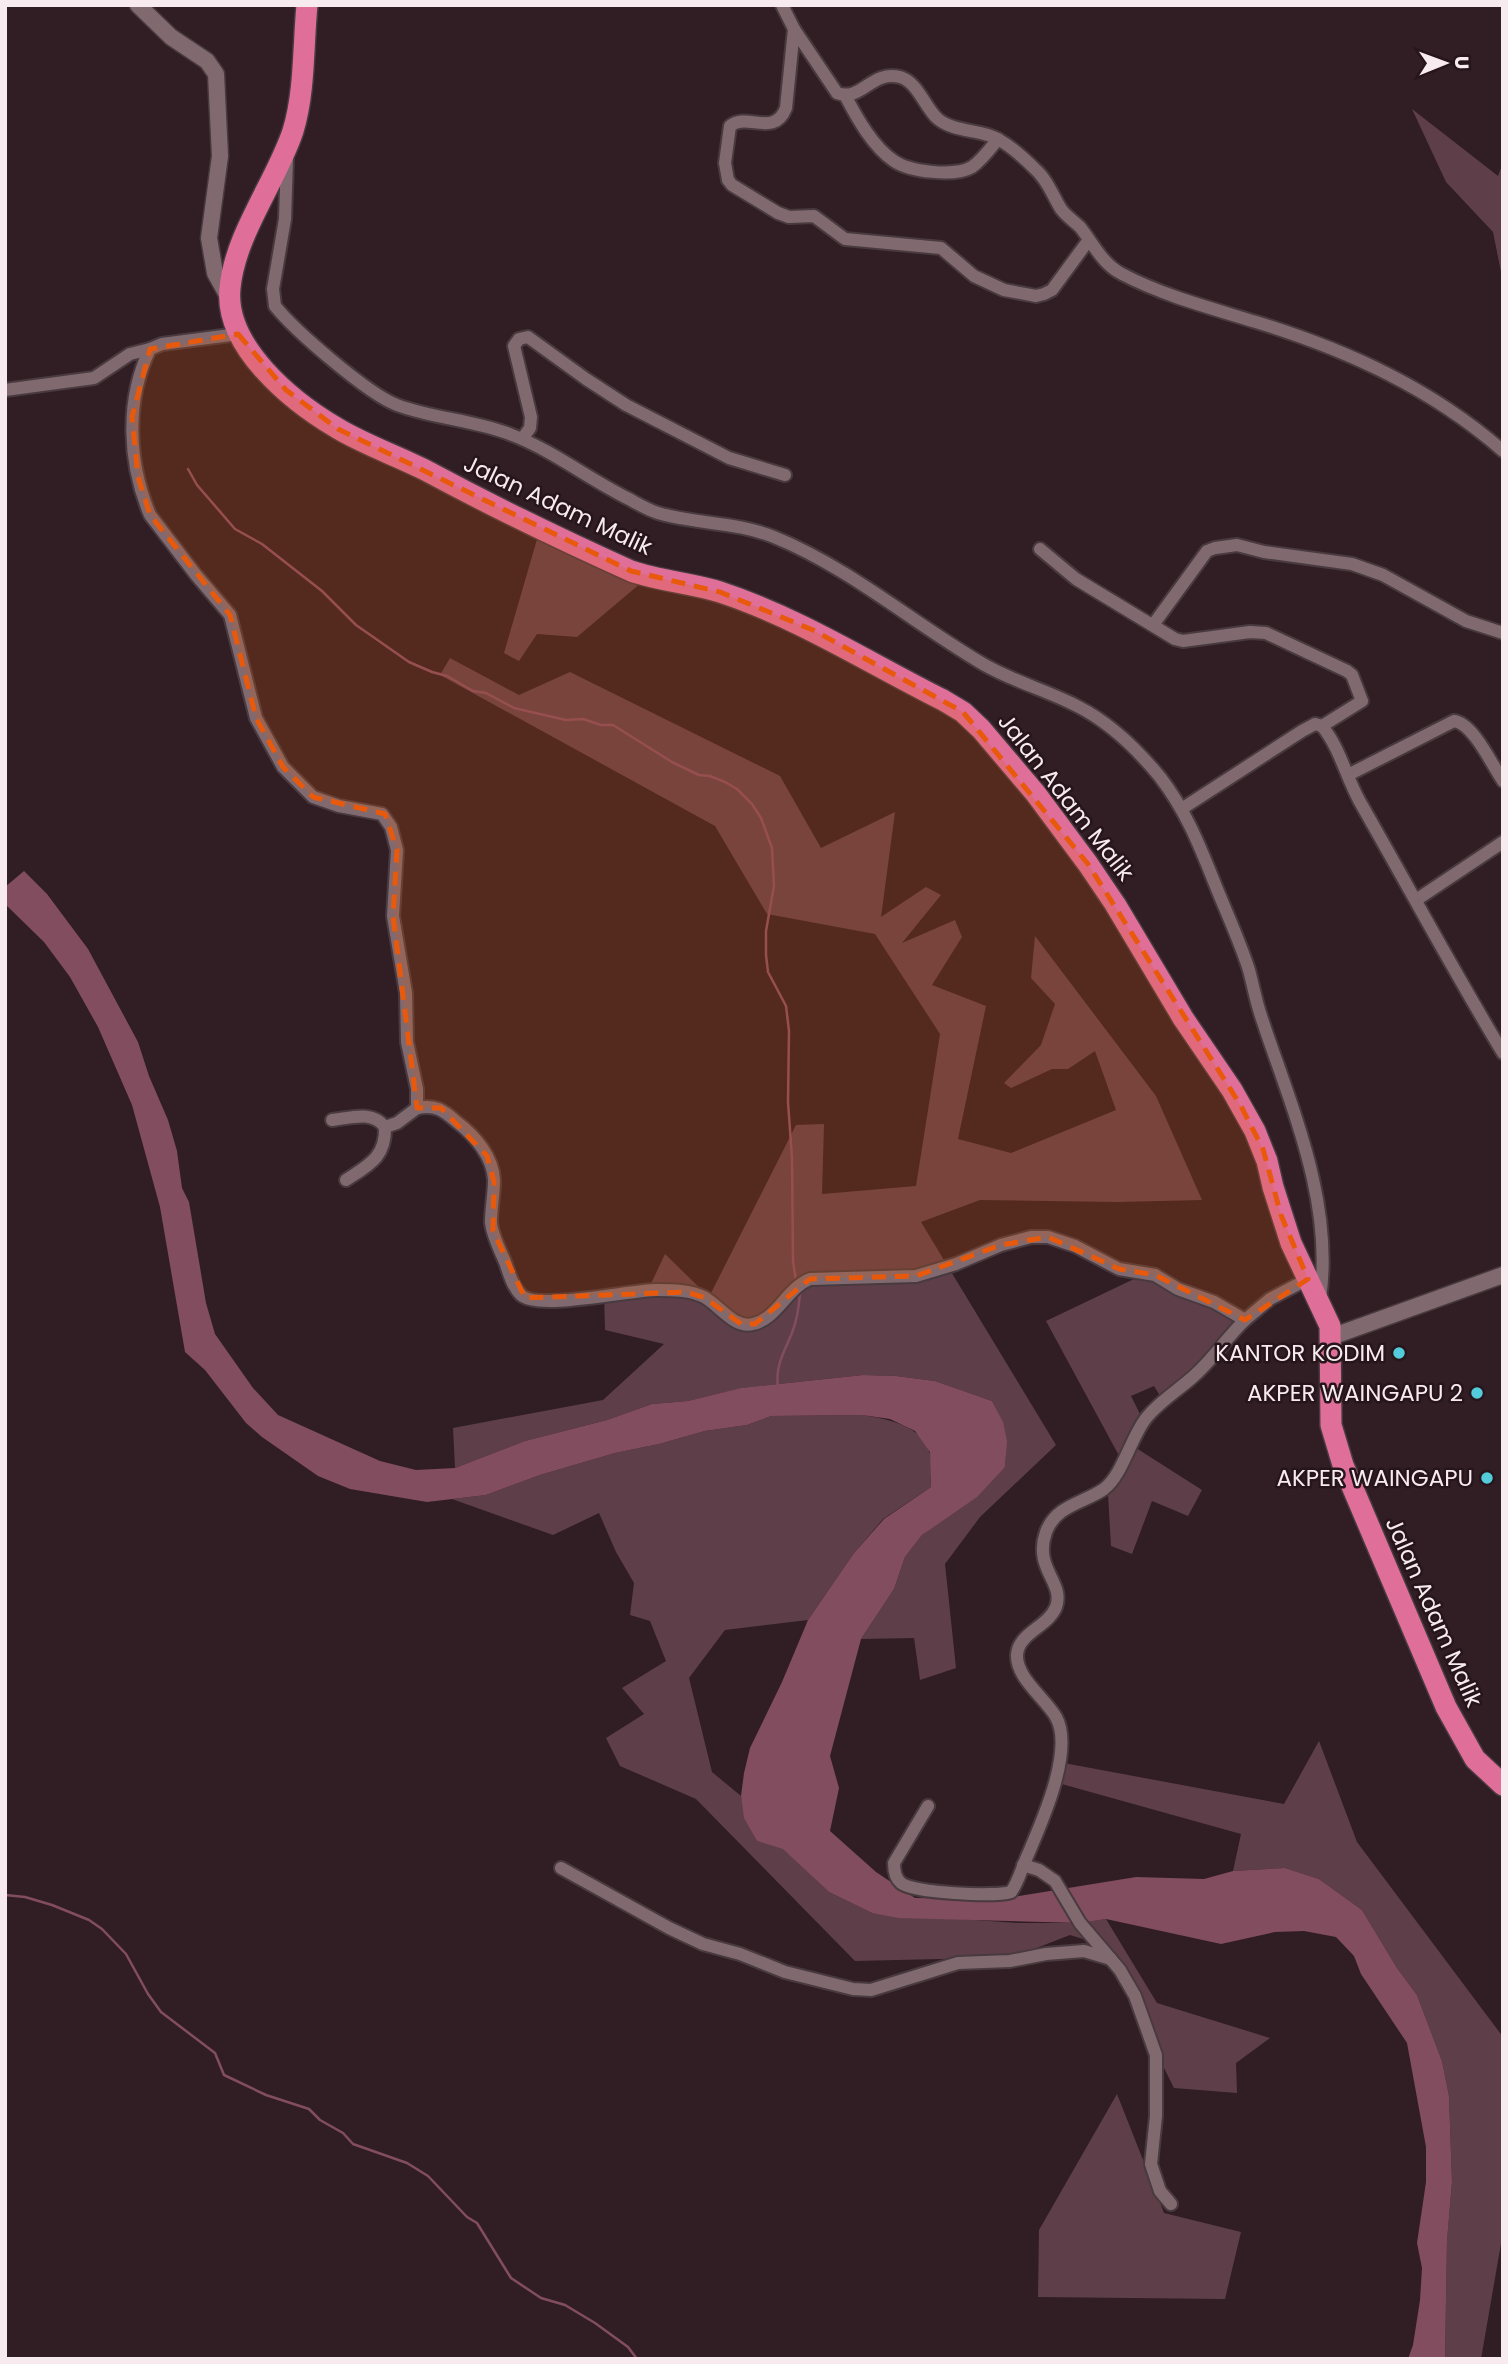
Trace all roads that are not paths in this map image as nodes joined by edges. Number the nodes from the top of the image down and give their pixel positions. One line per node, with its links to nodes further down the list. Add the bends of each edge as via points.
1 (138, 5): 9 (street, via 216,74 220,156 209,245 215,273)
2 (307, 5): 7 (highway, Jalan Adam Malik, via 298,105)
3 (782, 5): 4 (street)
4 (794, 29): 5 (street, via 837,93); 8 (street, via 783,115 773,124 737,122 730,126 725,169 732,185 778,214 814,216 845,239 942,248 985,282 1036,296 1052,290)
5 (846, 97): 6 (street, via 879,77 900,77 940,121); 6 (street, via 880,148 905,167 930,172 965,170)
6 (998, 139): 8 (street, via 1037,169 1064,214)
7 (288, 144): 9 (highway, Jalan Adam Malik, via 241,247); 13 (street, via 275,306 382,398)
8 (1088, 241): 14 (street, via 1118,273 1142,284 1368,363 1414,387)
9 (229, 298): 10 (highway, Jalan Adam Malik)
10 (238, 334): 11 (street); 31 (highway, Jalan Adam Malik, via 286,390 338,429 631,571 720,592 813,630 963,712 1036,794 1088,864 1232,1090 1264,1149 1281,1215)
11 (150, 349): 12 (street, via 130,354 94,377); 26 (street, via 132,417 138,477 150,515 230,615 256,718 283,767 313,797 382,814 395,837 393,916)
12 (5, 390)
13 (522, 439): 15 (street, via 531,417 514,346 528,337 626,405 729,458); 22 (street, via 656,513 748,529 812,555 979,662 1103,721 1148,764)
14 (1503, 451)
15 (785, 475)
16 (1040, 549): 17 (street, via 1076,579)
17 (1153, 625): 18 (street, via 1207,551 1233,545 1372,570 1465,621); 19 (street, via 1178,640 1266,634 1347,671 1362,701)
18 (1503, 633)
19 (1322, 726): 20 (street); 22 (street, via 1315,724 1302,731)
20 (1348, 775): 21 (street, via 1454,721 1470,729); 24 (street)
21 (1503, 781)
22 (1183, 808): 32 (street, via 1241,946 1308,1156 1323,1253)
23 (1503, 842): 24 (street)
24 (1416, 900): 25 (street)
25 (1503, 1053)
26 (417, 1108): 28 (street); 33 (street, via 441,1108 487,1156 494,1182 493,1231 514,1284 532,1300 638,1291 687,1292 705,1298 741,1324 755,1324 810,1279 916,1276 1001,1245 1048,1237 1119,1269 1155,1275)
27 (332, 1120): 28 (street, via 366,1116)
28 (385, 1127): 29 (street, via 383,1150)
29 (346, 1180)
30 (1503, 1275): 34 (street)
31 (1308, 1279): 32 (highway, Jalan Adam Malik); 33 (street, via 1270,1299)
32 (1319, 1303): 34 (highway, Jalan Adam Malik)
33 (1245, 1320): 37 (street, via 1207,1364 1148,1415 1110,1483 1057,1515 1047,1528 1042,1558 1058,1599 1051,1616 1018,1647 1016,1659 1055,1715 1060,1749 1048,1810)
34 (1331, 1337): 35 (highway, Jalan Adam Malik, via 1329,1398 1343,1465 1446,1707 1475,1759)
35 (1501, 1779)
36 (928, 1806): 37 (street, via 894,1863 903,1885 939,1892 1007,1894)
37 (1023, 1865): 39 (street, via 1055,1881 1080,1923)
38 (561, 1868): 39 (street, via 703,1944 853,1989 871,1990 958,1963 1084,1951)
39 (1111, 1959): 40 (street, via 1135,1996 1156,2055 1152,2164 1160,2191)
40 (1171, 2204)

